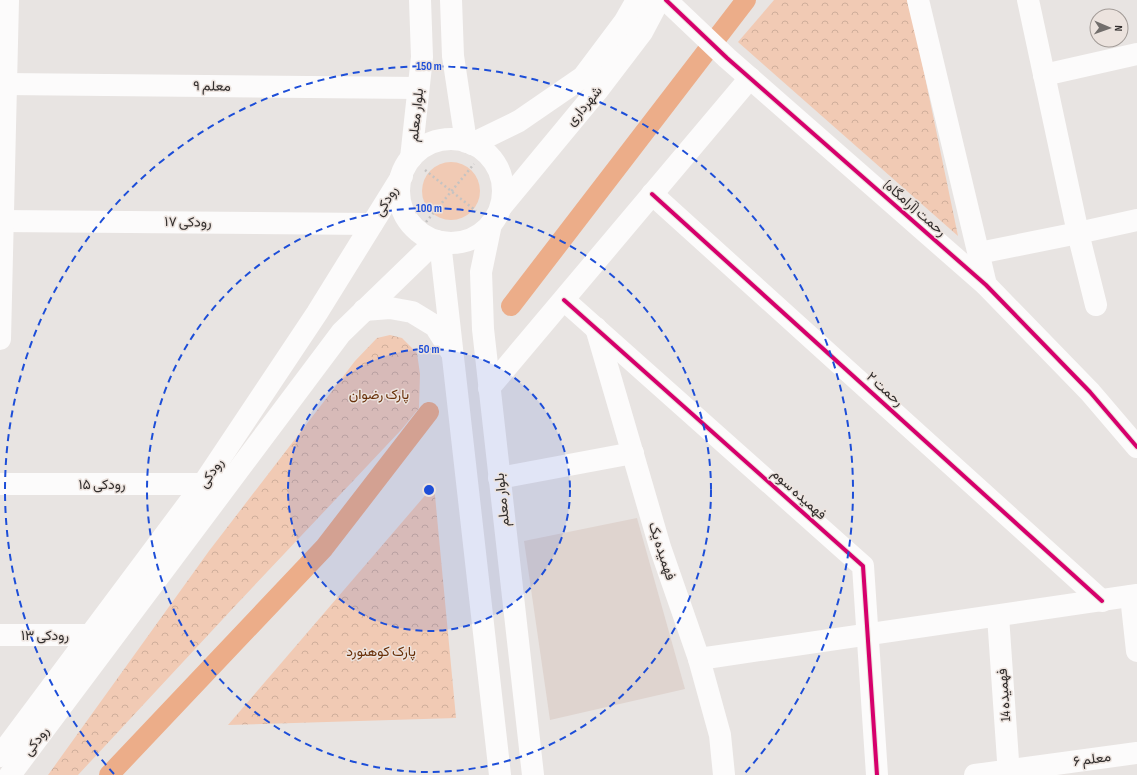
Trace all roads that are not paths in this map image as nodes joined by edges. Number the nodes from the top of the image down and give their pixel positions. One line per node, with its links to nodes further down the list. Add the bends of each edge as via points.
1 (8, 0): 14 (street)
2 (420, 0): 11 (street, بلوار معلم)
3 (451, 0): 10 (street)
4 (637, 0): 16 (street, شهرداری, via 625,22 583,77 519,121)
5 (659, 0): 19 (street, شهرداری, via 642,32)
6 (666, 0): 13 (street, رحمت (آرامگاه))
7 (918, 0): 25 (street)
8 (1028, 0): 12 (street)
9 (1137, 54): 12 (street)
10 (453, 56): 11 (street, via 438,62); 16 (street)
11 (422, 57): 15 (street, بلوار معلم)
12 (1044, 74): 23 (street)
13 (750, 78): 18 (street); 26 (street, رحمت (آرامگاه))
14 (6, 84): 15 (street, معلم ۹); 20 (street)
15 (418, 88): 17 (street, بلوار معلم)
16 (474, 146): 17 (street, via 451,139 436,142 423,148); 19 (street, بلوار معلم, via 494,163 501,176 503,192)
17 (406, 167): 22 (street, رودکی); 24 (street, بلوار معلم, via 399,191 402,206 408,220)
18 (652, 194): 27 (street); 42 (street, رحمت ۲)
19 (496, 216): 24 (street, شهرداری, via 481,234 468,241 454,243); 35 (street, بلوار معلم, via 482,272 483,329)
20 (1, 220): 22 (street, رودکی ۱۷); 33 (street)
21 (1137, 220): 23 (street)
22 (372, 224): 30 (street, رودکی)
23 (1078, 233): 25 (street); 28 (street)
24 (432, 238): 29 (street, رودکی); 34 (street)
25 (979, 253): 26 (street)
26 (986, 285): 36 (street, رحمت (آرامگاه), via 1090,392)
27 (564, 300): 31 (street, فهمیده سوم); 35 (street)
28 (1096, 305)
29 (364, 310): 32 (street, رودکی); 34 (street, via 390,308 412,312 435,326)
30 (317, 313): 32 (street, via 332,319); 40 (street, رودکی)
31 (596, 328): 37 (street, فهمیده یک); 44 (street, فهمیده سوم, via 863,566)
32 (341, 333): 52 (street, رودکی)
33 (0, 339)
34 (452, 353): 53 (street)
35 (489, 388): 38 (street, بلوار معلم)
36 (1137, 447)
37 (633, 453): 38 (street); 48 (street, فهمیده یک, via 660,547)
38 (499, 478): 54 (street, بلوار معلم)
39 (0, 484): 40 (street, رودکی ۱۵)
40 (203, 484): 46 (street, رودکی)
41 (1134, 596): 42 (street); 47 (street)
42 (1102, 601): 43 (street)
43 (998, 616): 44 (street); 51 (street, فهمیده 14)
44 (868, 634): 48 (street); 56 (street, فهمیده سوم)
45 (0, 635): 46 (street, رودکی ۱۳)
46 (90, 635): 50 (street, رودکی)
47 (1137, 651)
48 (699, 659): 55 (street, فهمیده یک, via 720,735)
49 (1137, 753): 51 (street, معلم ۶)
50 (0, 756)
51 (1009, 773): 57 (street, معلم ۶)
52 (10, 775)
53 (500, 775)
54 (532, 775)
55 (724, 775)
56 (876, 775)
57 (975, 775)

